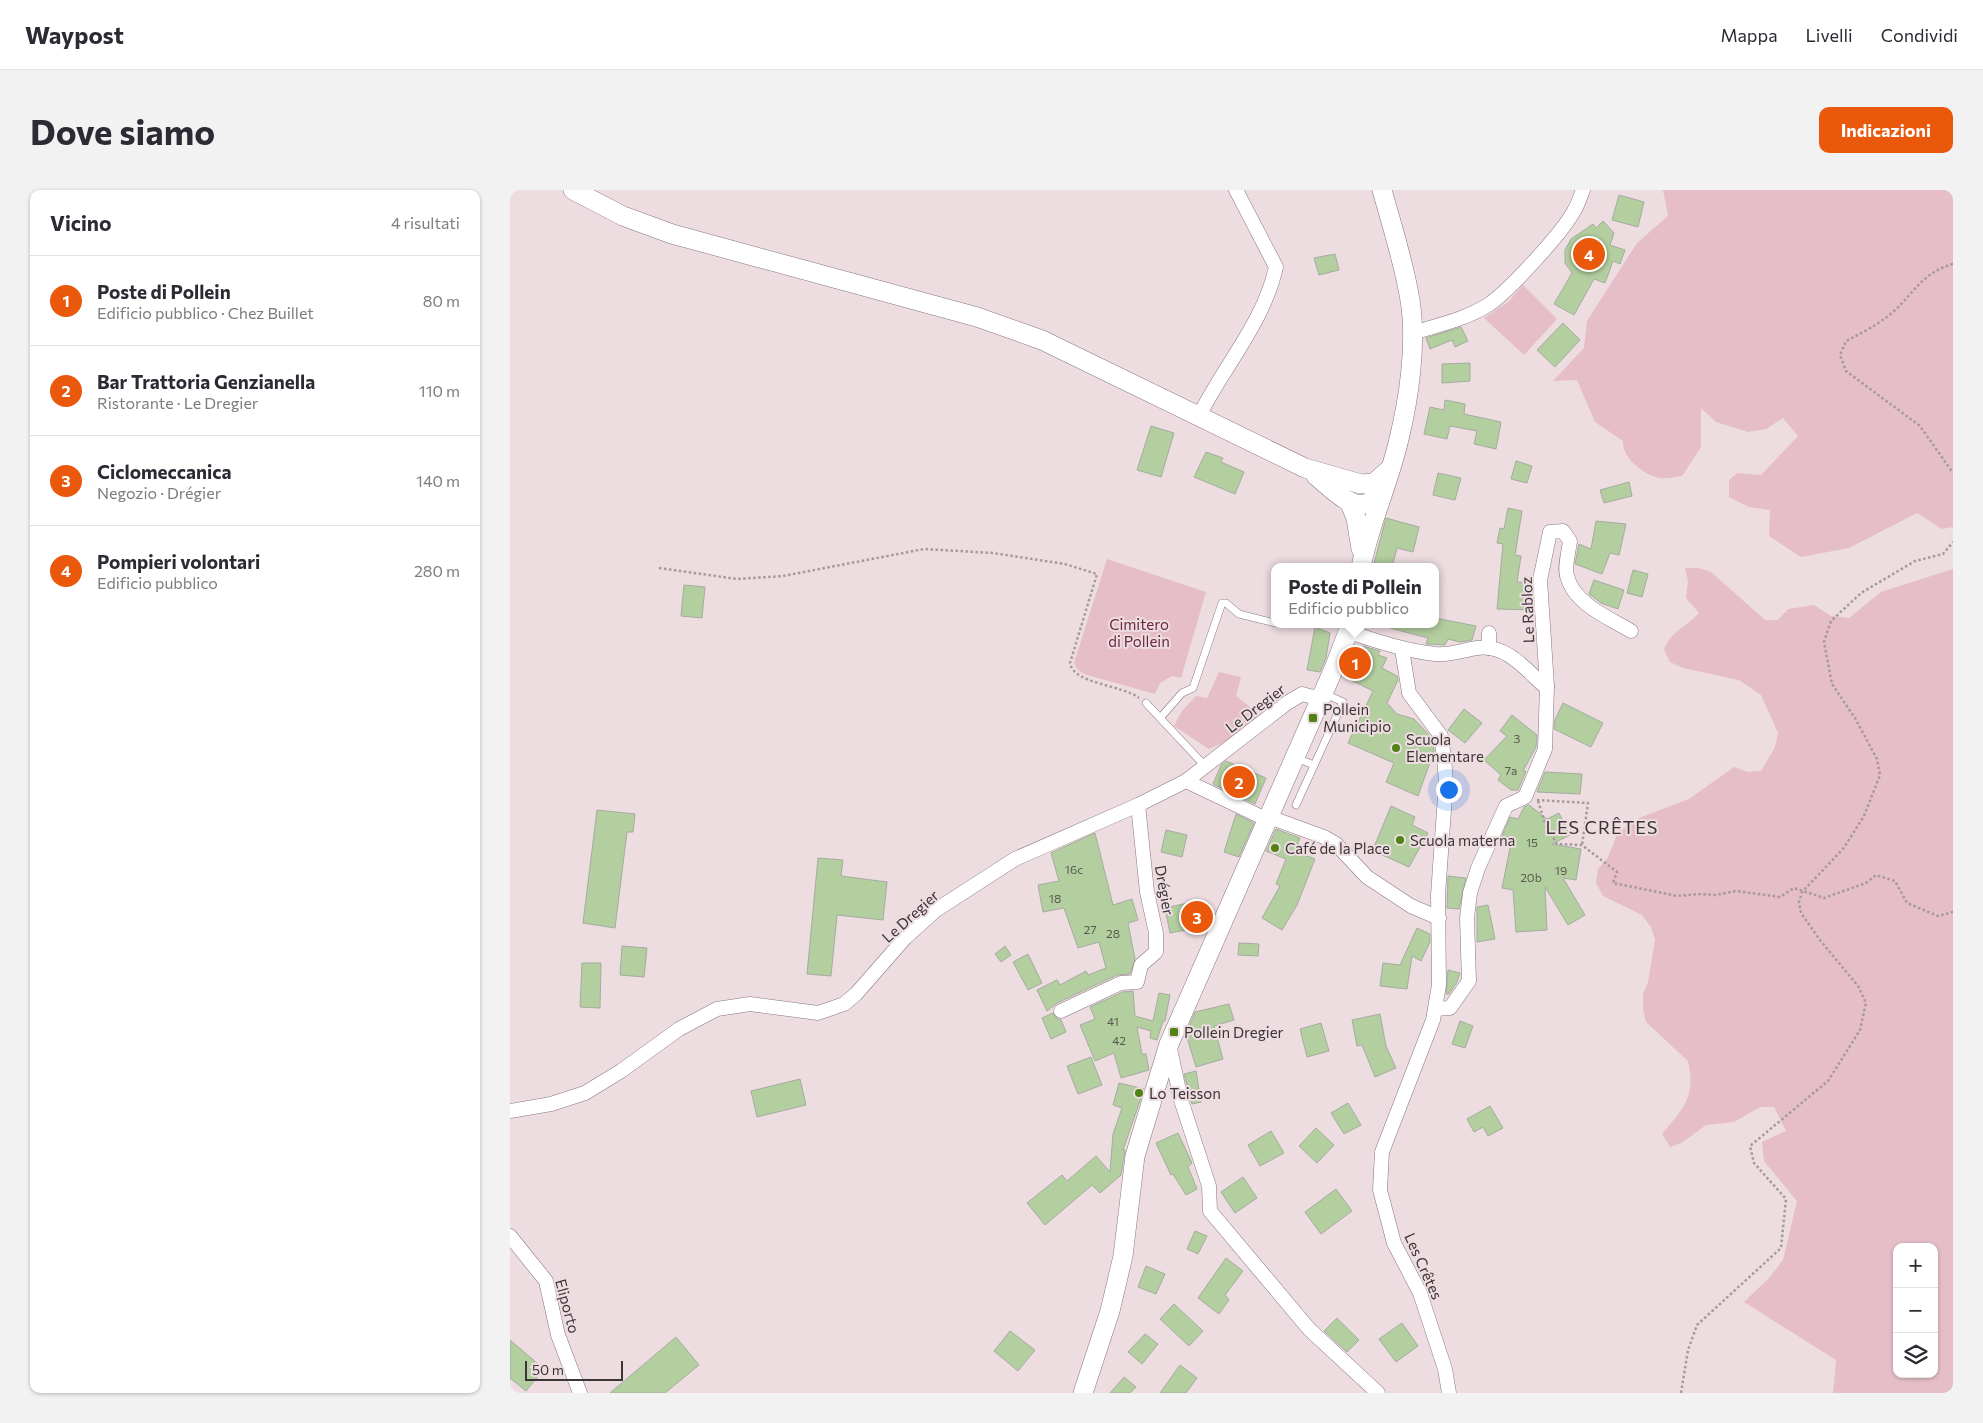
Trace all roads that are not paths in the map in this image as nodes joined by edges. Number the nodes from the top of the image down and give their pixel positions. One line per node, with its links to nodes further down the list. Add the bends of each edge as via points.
1 (573, 190): 6 (main road, via 623,216 672,234 977,317 1042,340)
2 (1236, 190): 6 (street, via 1276,267 1271,289)
3 (1382, 190): 5 (main road, via 1403,265 1411,302)
4 (1583, 190): 5 (street, via 1574,212 1501,296 1487,306 1452,321)
5 (1413, 333): 8 (main road, via 1399,441 1390,469 1374,483)
6 (1199, 416): 7 (main road)
7 (1305, 468): 8 (main road); 9 (main road)
8 (1373, 495): 9 (main road, via 1367,503); 10 (main road)
9 (1349, 501): 11 (main road, via 1361,540)
10 (1362, 563)
11 (1362, 563)
12 (1271, 622): 21 (lane, via 1239,614 1222,603 1193,688 1182,693)
13 (1350, 628): 17 (street); 19 (main road)
14 (1632, 631): 18 (street, Le Rabloz, via 1577,596 1566,576 1570,541 1563,531 1550,532 1540,580)
15 (1489, 633): 16 (street)
16 (1488, 648): 17 (street, via 1451,654); 18 (street, via 1514,658)
17 (1402, 649): 29 (street, Les Crêtes, via 1409,693 1441,736 1444,757 1446,782)
18 (1547, 686): 30 (street, via 1545,749 1525,798 1506,806 1498,819 1470,893 1468,981 1450,1008)
19 (1323, 694): 22 (main road); 23 (lane, via 1343,702); 24 (street, Le Dregier, via 1313,697 1302,694 1287,702)
20 (1146, 703): 21 (lane)
21 (1161, 718): 24 (lane)
22 (1296, 758): 23 (lane); 28 (main road)
23 (1314, 765): 27 (lane)
24 (1205, 766): 25 (street, Le Dregier)
25 (1186, 781): 26 (street, Le Dregier); 28 (street)
26 (1138, 805): 31 (street, Drégier, via 1156,952 1141,965 1137,982 1121,983); 33 (street, Le Dregier, via 1015,859 936,910 905,938 844,1004 818,1013 750,1004 717,1009 688,1023 585,1093 551,1104)
27 (1296, 805)
28 (1269, 818): 29 (street, via 1336,844 1367,877 1411,906); 32 (main road)
29 (1439, 918): 30 (street, Les Crêtes)
30 (1435, 1009): 38 (street, Les Crêtes, via 1382,1152 1380,1190 1394,1244 1420,1293 1445,1369)
31 (1061, 1011)
32 (1170, 1044): 36 (main road, via 1135,1156 1123,1256 1110,1311); 37 (street, via 1181,1100 1209,1186 1210,1212 1309,1329)
33 (510, 1111)
34 (510, 1236): 35 (street, Eliporto, via 546,1280 558,1335)
35 (580, 1393)
36 (1082, 1393)
37 (1378, 1393)
38 (1449, 1393)

